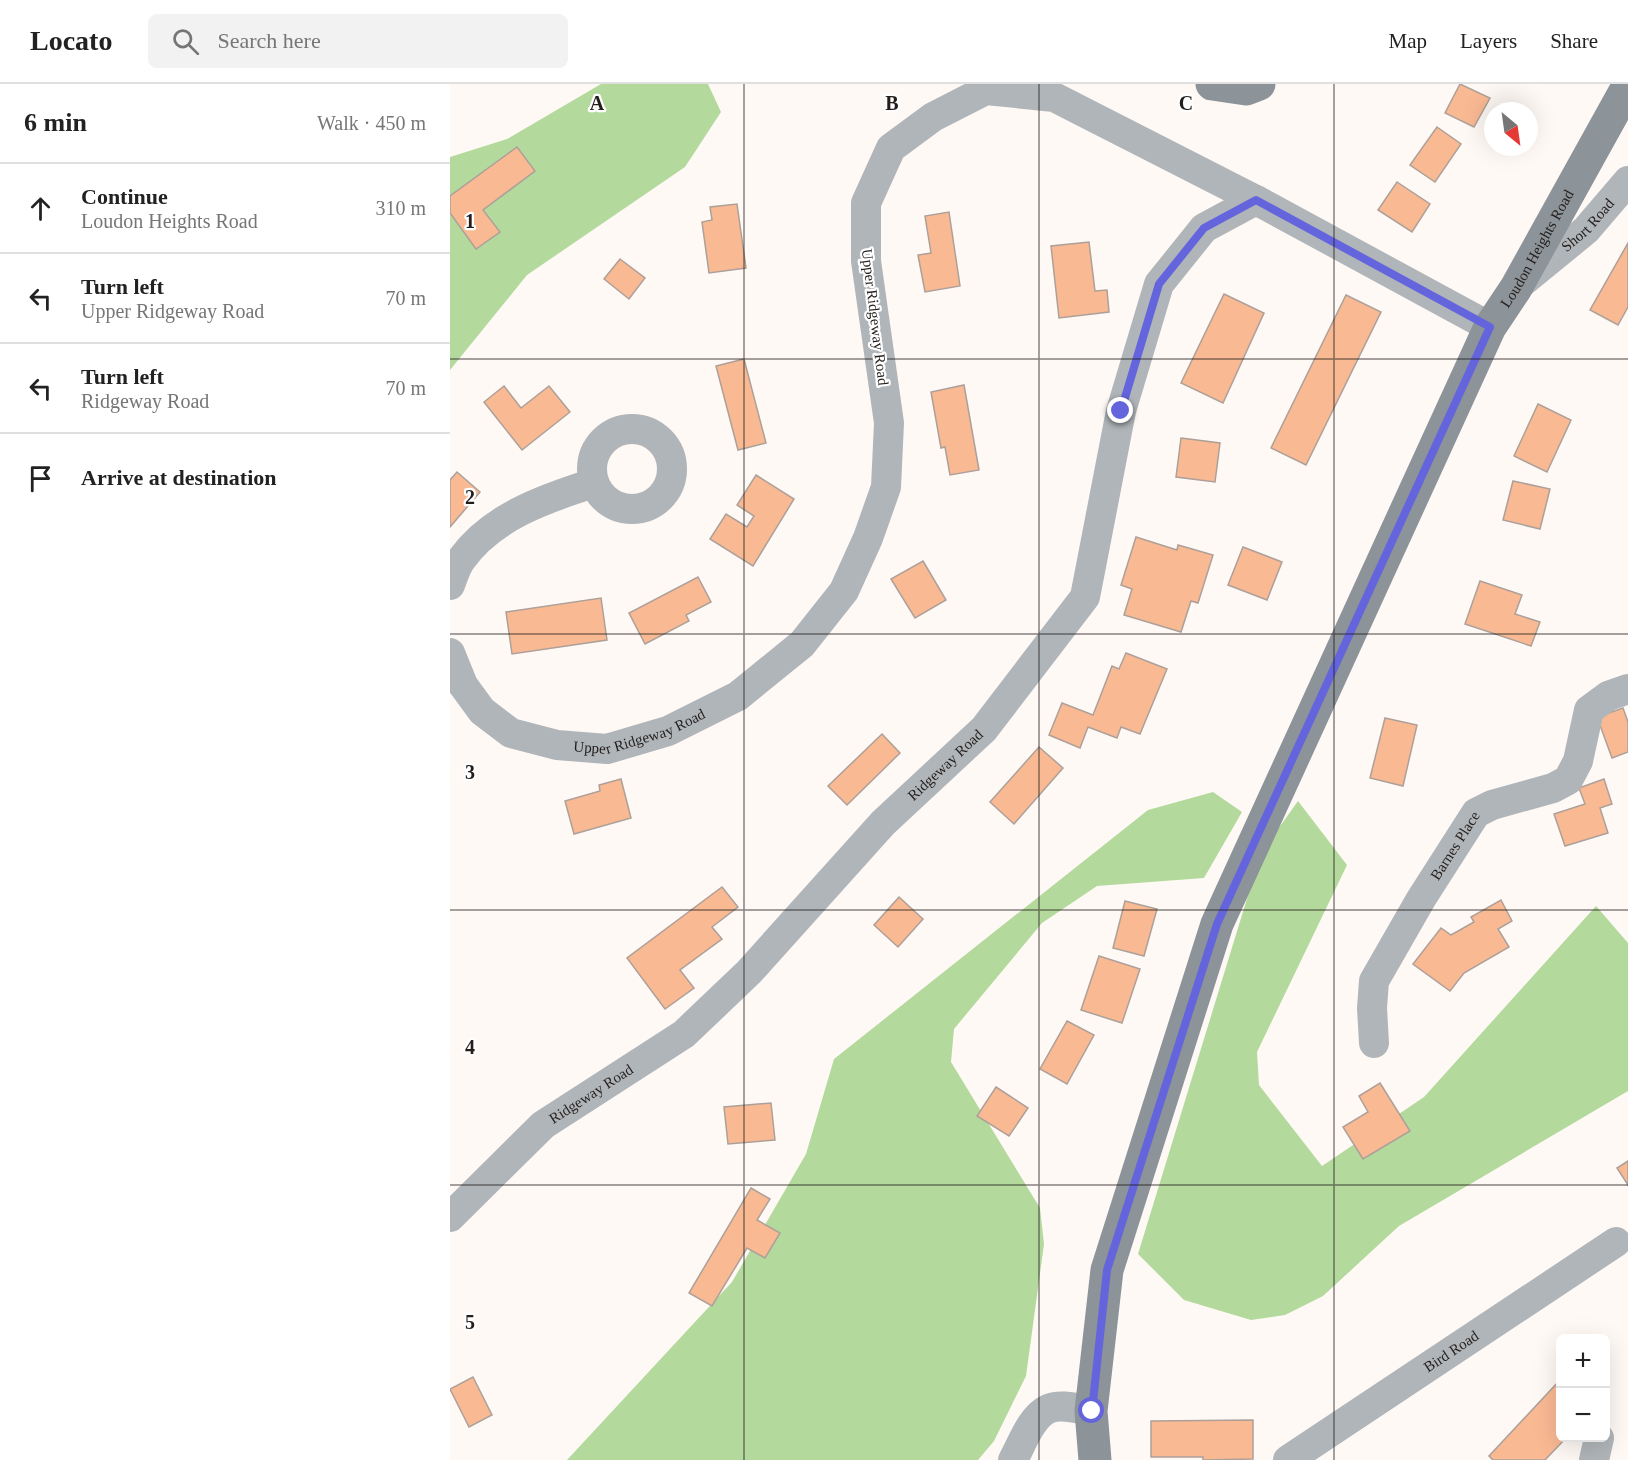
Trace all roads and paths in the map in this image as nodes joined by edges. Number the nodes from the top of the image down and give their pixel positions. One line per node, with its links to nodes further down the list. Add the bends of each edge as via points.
1 (1212, 84): 2 (street, via 1246,89)
2 (1259, 84)
3 (1628, 86): 6 (street, Loudon Heights Road)
4 (1628, 181): 6 (street, Short Road, via 1586,230)
5 (1256, 200): 7 (street, Upper Ridgeway Road); 10 (street, Upper Ridgeway Road, via 1054,98 986,90 933,117 891,148 866,203 866,261 888,423 886,487 844,591 802,644 738,696 668,730 608,749 557,745 511,733 482,711 463,685); 13 (street, Ridgeway Road, via 1204,228 1159,284 1121,411 1085,597 984,729 883,823 749,972 684,1034 543,1125)
6 (1516, 288): 7 (street, Loudon Heights Road)
7 (1490, 327): 15 (street, Loudon Heights Road, via 1217,924 1107,1270)
8 (594, 483): 9 (street, via 549,497 484,533 460,561)
9 (450, 585)
10 (450, 653)
11 (1628, 689): 12 (street, Barnes Place, via 1608,696 1589,710 1578,761 1568,780 1552,789 1476,813 1374,981)
12 (1374, 1043)
13 (450, 1216)
14 (1616, 1242): 19 (street, Bird Road)
15 (1092, 1411): 17 (street, via 1049,1408 1035,1420); 18 (street, Loudon Heights Road)
16 (1598, 1442): 20 (street)
17 (1013, 1460)
18 (1095, 1460)
19 (1288, 1460)
20 (1594, 1460)

